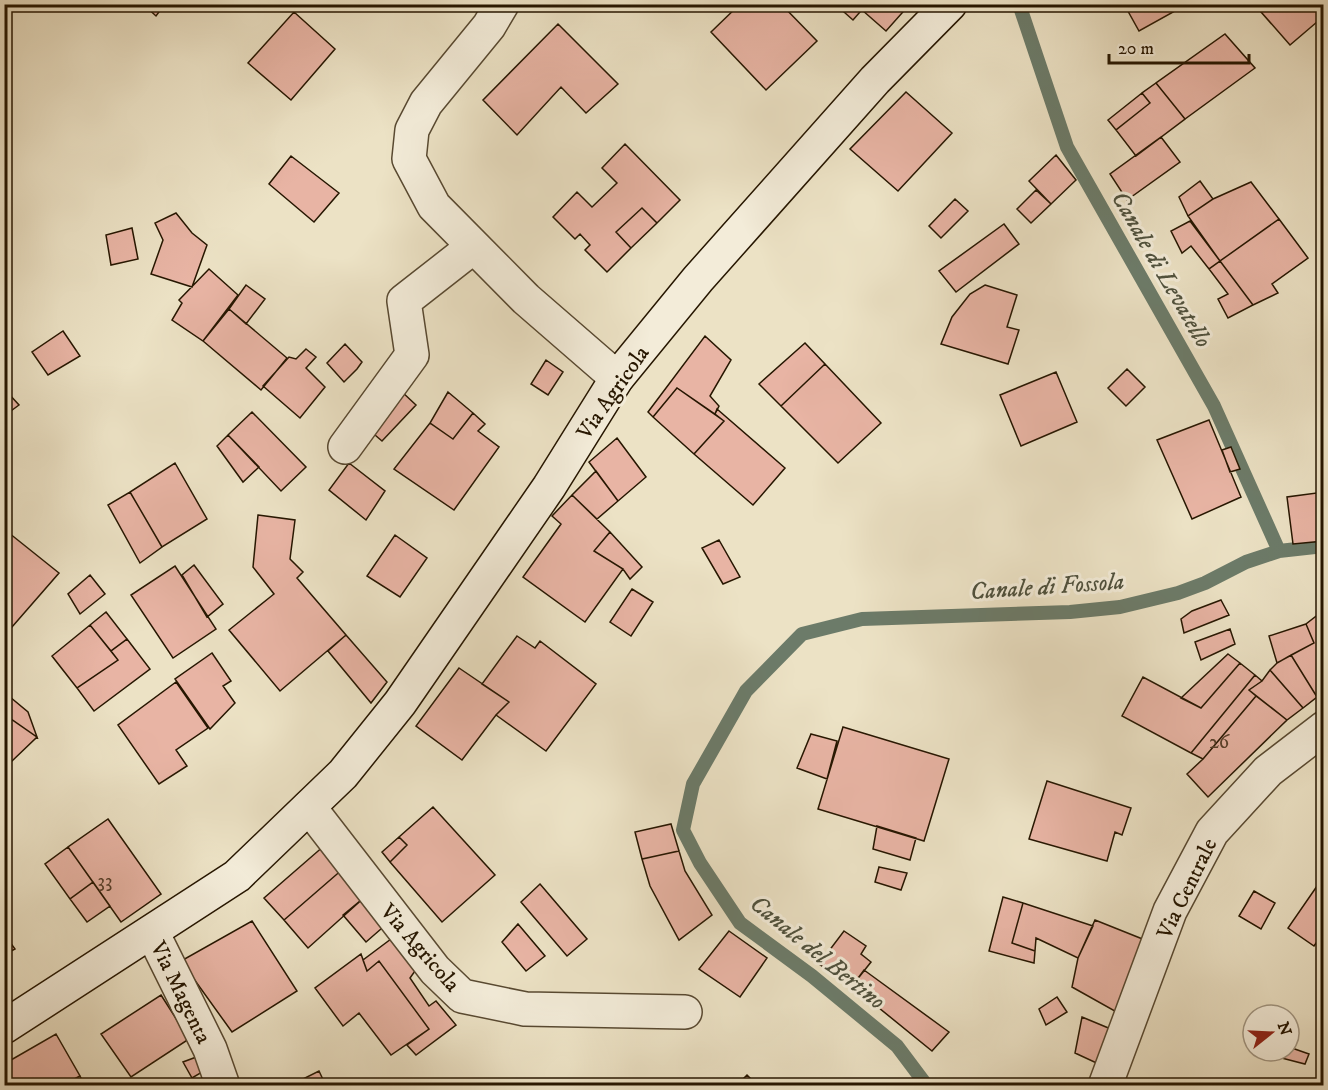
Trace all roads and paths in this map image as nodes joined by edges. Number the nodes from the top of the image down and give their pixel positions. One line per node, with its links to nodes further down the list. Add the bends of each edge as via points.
1 (502, 4): 3 (street, via 489,26 426,103 412,130 409,159 434,206)
2 (950, 4): 4 (street, Via Agricola, via 875,80 698,279)
3 (473, 247): 4 (street); 5 (street, via 404,301 412,355)
4 (617, 378): 7 (street, Via Agricola, via 549,487 400,703 343,774)
5 (345, 447)
6 (1323, 728): 12 (street, Via Centrale, via 1268,771 1212,832 1170,911)
7 (309, 807): 8 (street, Via Agricola, via 237,876); 9 (street, Via Agricola, via 435,970 462,996 525,1009)
8 (152, 932): 10 (street, Via Agricola); 11 (street, Via Magenta, via 210,1049)
9 (685, 1012)
10 (4, 1027)
11 (223, 1086)
12 (1105, 1086)

